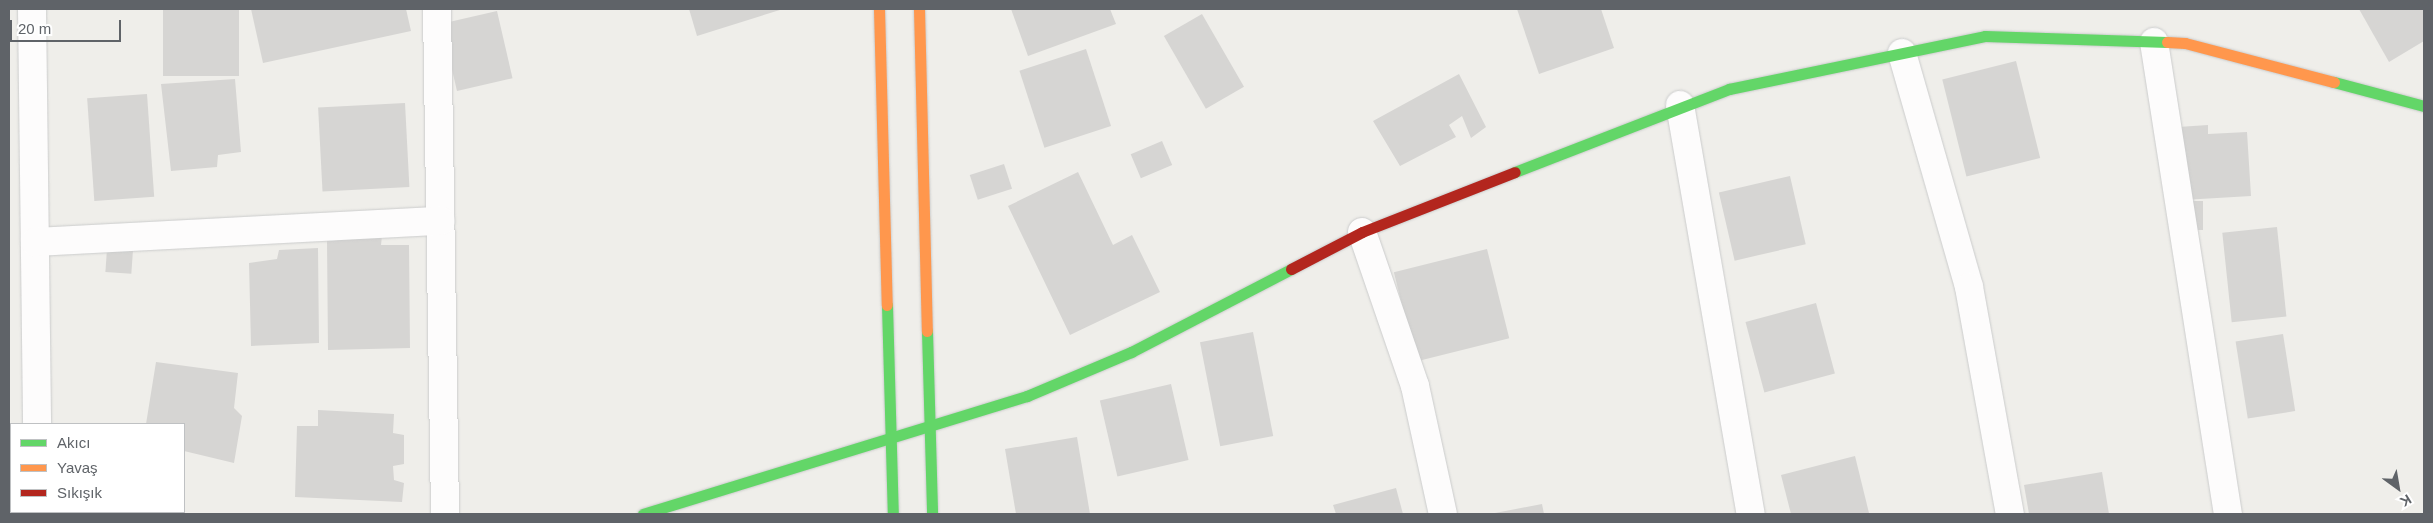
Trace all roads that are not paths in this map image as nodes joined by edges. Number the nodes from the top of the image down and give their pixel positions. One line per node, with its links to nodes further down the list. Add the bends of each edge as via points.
1 (32, 9): 11 (street)
2 (437, 9): 9 (street)
3 (879, 9): 14 (street)
4 (918, 9): 13 (street)
5 (2154, 42): 6 (street, via 1985,36); 8 (street, via 2185,43); 22 (street)
6 (1902, 53): 7 (street, via 1728,89); 21 (street, via 1969,287)
7 (1680, 105): 10 (street); 20 (street)
8 (2424, 106)
9 (440, 221): 11 (street); 15 (street)
10 (1362, 232): 13 (street, via 1131,352 1027,396); 19 (street, via 1415,386)
11 (35, 242): 12 (street)
12 (37, 423)
13 (929, 427): 14 (street); 18 (street)
14 (891, 441): 16 (street); 17 (street)
15 (445, 514)
16 (643, 514)
17 (893, 514)
18 (932, 514)
19 (1443, 514)
20 (1751, 514)
21 (2010, 514)
22 (2228, 514)

